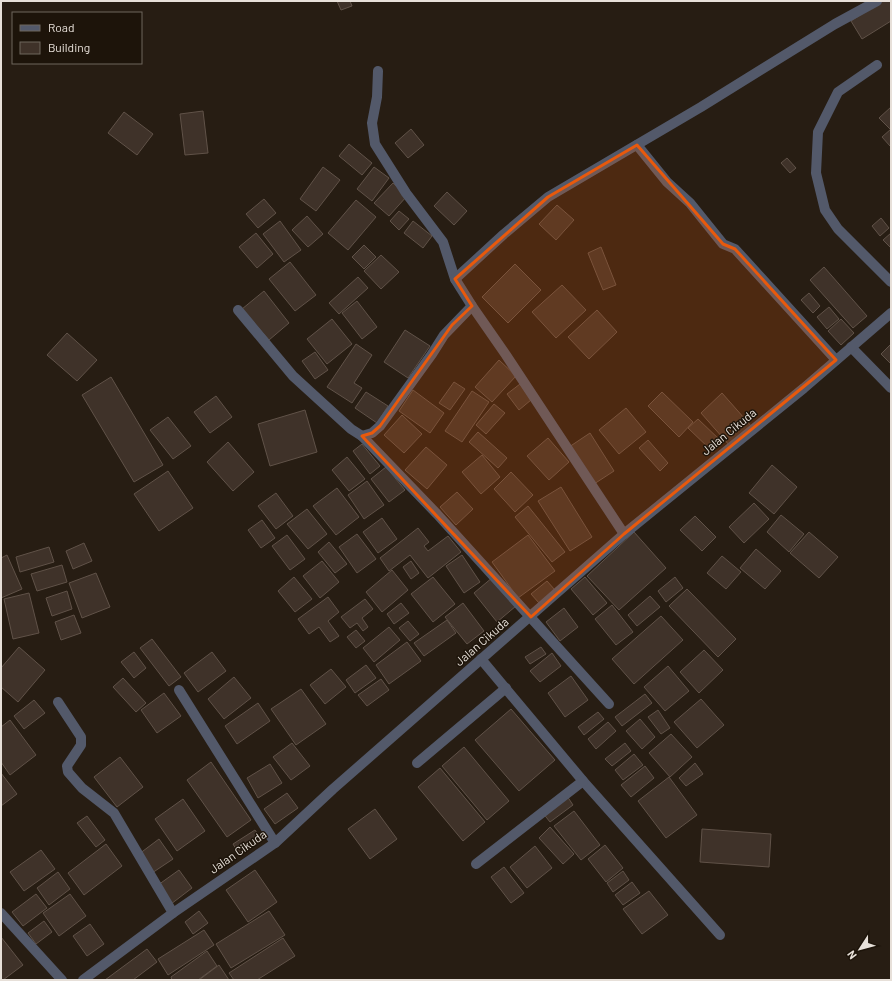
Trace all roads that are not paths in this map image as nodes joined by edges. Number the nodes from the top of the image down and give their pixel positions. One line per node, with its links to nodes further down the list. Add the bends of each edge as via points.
1 (877, 1): 4 (street)
2 (876, 65): 6 (street, via 838,92 818,132 816,173 825,210 838,230)
3 (378, 71): 5 (street, via 372,123 375,144 406,193 443,242)
4 (637, 145): 5 (street, via 548,197); 11 (street, via 723,244 735,249)
5 (455, 280): 7 (street)
6 (891, 282)
7 (472, 306): 13 (street, via 444,335 380,426 372,433); 14 (street)
8 (238, 310): 13 (street, via 292,376)
9 (891, 313): 10 (street, Jalan Cikuda)
10 (851, 347): 11 (street, Jalan Cikuda); 12 (street)
11 (836, 360): 14 (street, Jalan Cikuda)
12 (891, 388)
13 (362, 436): 15 (street)
14 (624, 534): 15 (street, Jalan Cikuda)
15 (531, 617): 16 (street, Jalan Cikuda); 20 (street)
16 (481, 659): 17 (street); 23 (street, Jalan Cikuda)
17 (506, 688): 21 (street); 22 (street)
18 (179, 690): 23 (street)
19 (58, 702): 26 (street, via 81,736 81,745 67,766 68,772 82,788 114,813)
20 (609, 704)
21 (417, 763)
22 (583, 781): 24 (street); 27 (street)
23 (275, 842): 26 (street, Jalan Cikuda)
24 (476, 864)
25 (1, 913): 28 (street)
26 (173, 913): 29 (street, Jalan Cikuda)
27 (720, 935)
28 (62, 980)
29 (83, 980)

